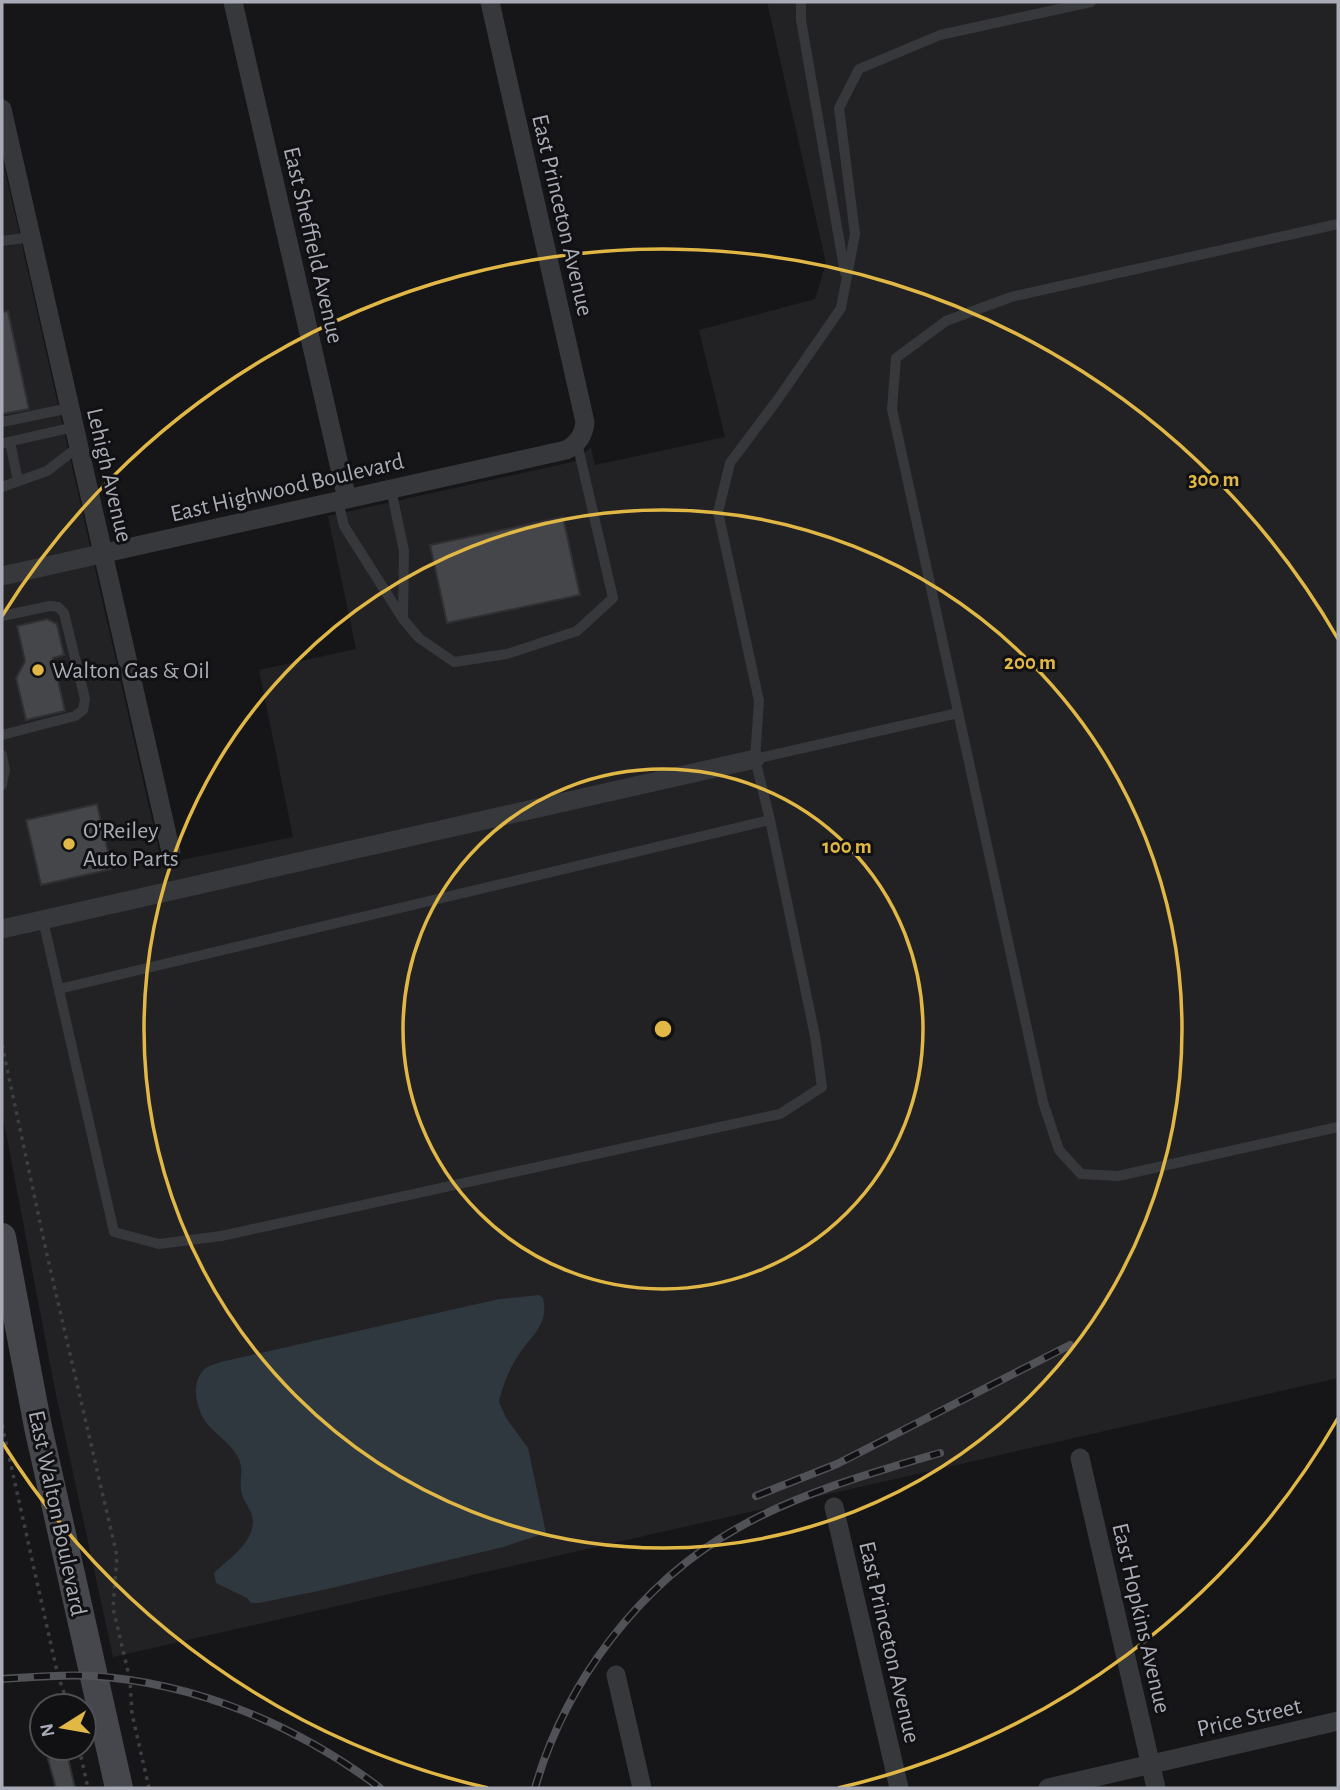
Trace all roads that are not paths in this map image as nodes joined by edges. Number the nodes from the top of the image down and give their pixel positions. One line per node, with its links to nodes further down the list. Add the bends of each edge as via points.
1 (233, 2): 18 (street, East Sheffield Avenue)
2 (490, 2): 13 (street, East Princeton Avenue, via 584,422)
3 (801, 2): 10 (lane)
4 (1091, 2): 10 (lane, via 940,34 859,69 839,108 855,234)
5 (2, 109): 6 (street, Lehigh Avenue)
6 (8, 162): 8 (street, Lehigh Avenue)
7 (1338, 225): 23 (lane, via 1011,297 946,321 896,358 892,409)
8 (31, 237): 9 (lane); 11 (street, Lehigh Avenue)
9 (2, 241)
10 (846, 281): 26 (lane, via 841,308 730,463 718,512 759,701)
11 (72, 417): 12 (lane); 14 (street, Lehigh Avenue); 15 (lane, via 7,443)
12 (2, 422)
13 (579, 441): 17 (street, East Highwood Boulevard, via 566,450); 22 (lane, via 613,597 577,631 507,654 454,662 419,638)
14 (79, 446): 15 (lane, via 47,471); 19 (street, Lehigh Avenue)
15 (18, 481): 16 (lane)
16 (2, 487)
17 (391, 489): 18 (street, East Highwood Boulevard); 22 (lane, via 404,551)
18 (342, 500): 19 (street, East Highwood Boulevard); 22 (lane, via 344,526)
19 (103, 554): 20 (street, East Highwood Boulevard); 29 (street, Lehigh Avenue)
20 (2, 576)
21 (2, 616): 24 (lane, via 50,606 64,613 85,699 75,716)
22 (403, 619)
23 (958, 713): 26 (lane); 33 (lane, via 1043,1102 1059,1150 1081,1174 1118,1176)
24 (2, 735)
25 (2, 755): 27 (lane)
26 (755, 759): 28 (lane); 30 (street)
27 (2, 785)
28 (770, 820): 32 (lane); 32 (lane, via 822,1087 780,1114 221,1236 159,1244 114,1232)
29 (171, 852)
30 (43, 920): 31 (street); 32 (lane)
31 (2, 929)
32 (59, 989)
33 (1338, 1127)
34 (3, 1248): 40 (main road, East Walton Boulevard)
35 (1080, 1458): 39 (street, East Hopkins Avenue)
36 (834, 1507): 42 (street, East Princeton Avenue)
37 (616, 1675): 41 (street)
38 (1338, 1721): 39 (street, Price Street)
39 (1150, 1765): 43 (street, Price Street); 44 (street, East Hopkins Avenue)
40 (119, 1788)
41 (642, 1788)
42 (899, 1788)
43 (1048, 1788)
44 (1156, 1788)

